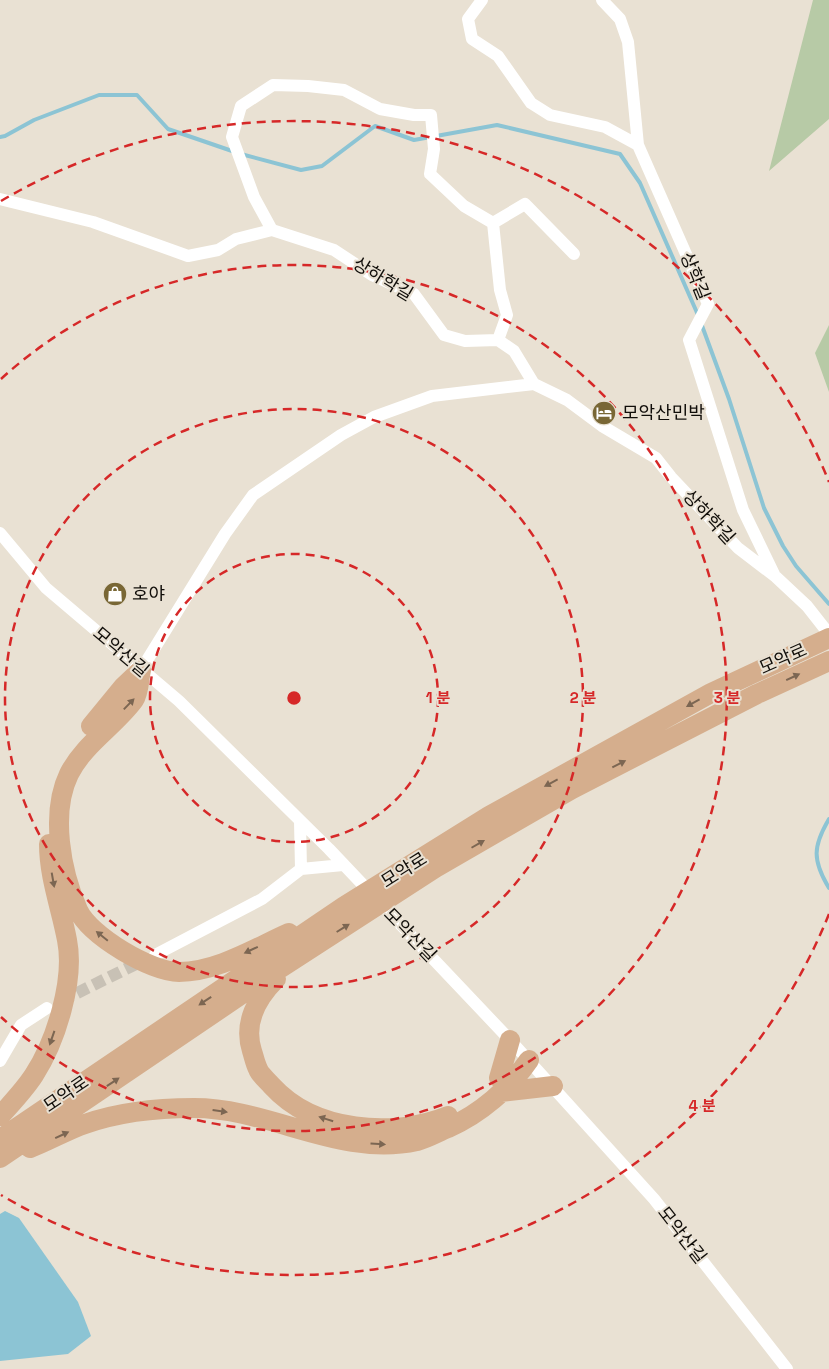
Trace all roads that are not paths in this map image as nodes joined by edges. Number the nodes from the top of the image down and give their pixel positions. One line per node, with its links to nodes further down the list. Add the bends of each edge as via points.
1 (482, 0): 3 (street, via 468,19 472,39 498,56 531,103 550,115 605,127)
2 (602, 0): 3 (street, 상학길, via 620,20 628,42)
3 (638, 145): 11 (street, 상학길, via 708,304 689,340 743,510)
4 (0, 199): 6 (street, via 93,222 188,256 218,250 236,239)
5 (493, 224): 6 (street, via 464,206 430,174 434,149 432,115 380,109 344,90 273,85 241,106 232,138 254,197); 7 (street, via 525,204); 8 (street, via 500,290 507,315)
6 (272, 230): 8 (street, 상하학길, via 334,250 372,275 414,294 444,335 465,341)
7 (574, 254)
8 (498, 340): 9 (street, via 514,351)
9 (534, 384): 11 (street, 상하학길, via 567,400 602,426 656,458 738,548); 15 (street, via 432,396 374,417 340,435 253,495 225,534)
10 (1, 534): 15 (street, 모악산길, via 46,588)
11 (776, 577): 12 (street, 상하학길, via 808,606)
12 (829, 634)
13 (829, 638): 17 (main road, 모악로, one-way to 17, via 711,693 488,816)
14 (829, 661): 17 (main road, 모악로, one-way to 14, via 757,694)
15 (141, 670): 16 (street, 모악산길, via 179,701); 20 (main road, one-way to 15, via 230,960 177,972 149,965 124,952 99,934 79,912 61,852 58,814 69,774 97,736 135,698); 29 (main road, one-way to 29, via 123,687 60,768 48,812 49,853 68,942 69,969 48,1050 34,1076)
16 (300, 821): 18 (street, 모악산길); 19 (street)
17 (428, 864): 20 (main road, 모악로); 21 (main road, 모악로, one-way to 17)
18 (343, 865): 19 (street); 24 (street, 모악산길)
19 (301, 869): 22 (street, via 262,899)
20 (343, 908): 30 (main road, 모악로, one-way to 30)
21 (323, 941): 27 (main road, one-way to 21, via 446,1117 401,1129 344,1125 312,1115 282,1098 258,1071 249,1042 252,1014 263,992 292,964); 31 (main road, 모악로, one-way to 21)
22 (155, 955)
23 (48, 1008): 25 (street, via 21,1025)
24 (510, 1040): 26 (street, 모악산길); 27 (main road)
25 (0, 1060)
26 (529, 1060): 27 (main road, via 517,1077); 28 (street, 모악산길)
27 (500, 1085): 28 (main road); 31 (main road, one-way to 27, via 85,1124 151,1110 196,1108 253,1116 340,1140 384,1145 418,1140 460,1123)
28 (553, 1086): 32 (street, 모악산길, via 654,1198)
29 (0, 1116)
30 (0, 1139)
31 (0, 1159)
32 (788, 1369)

